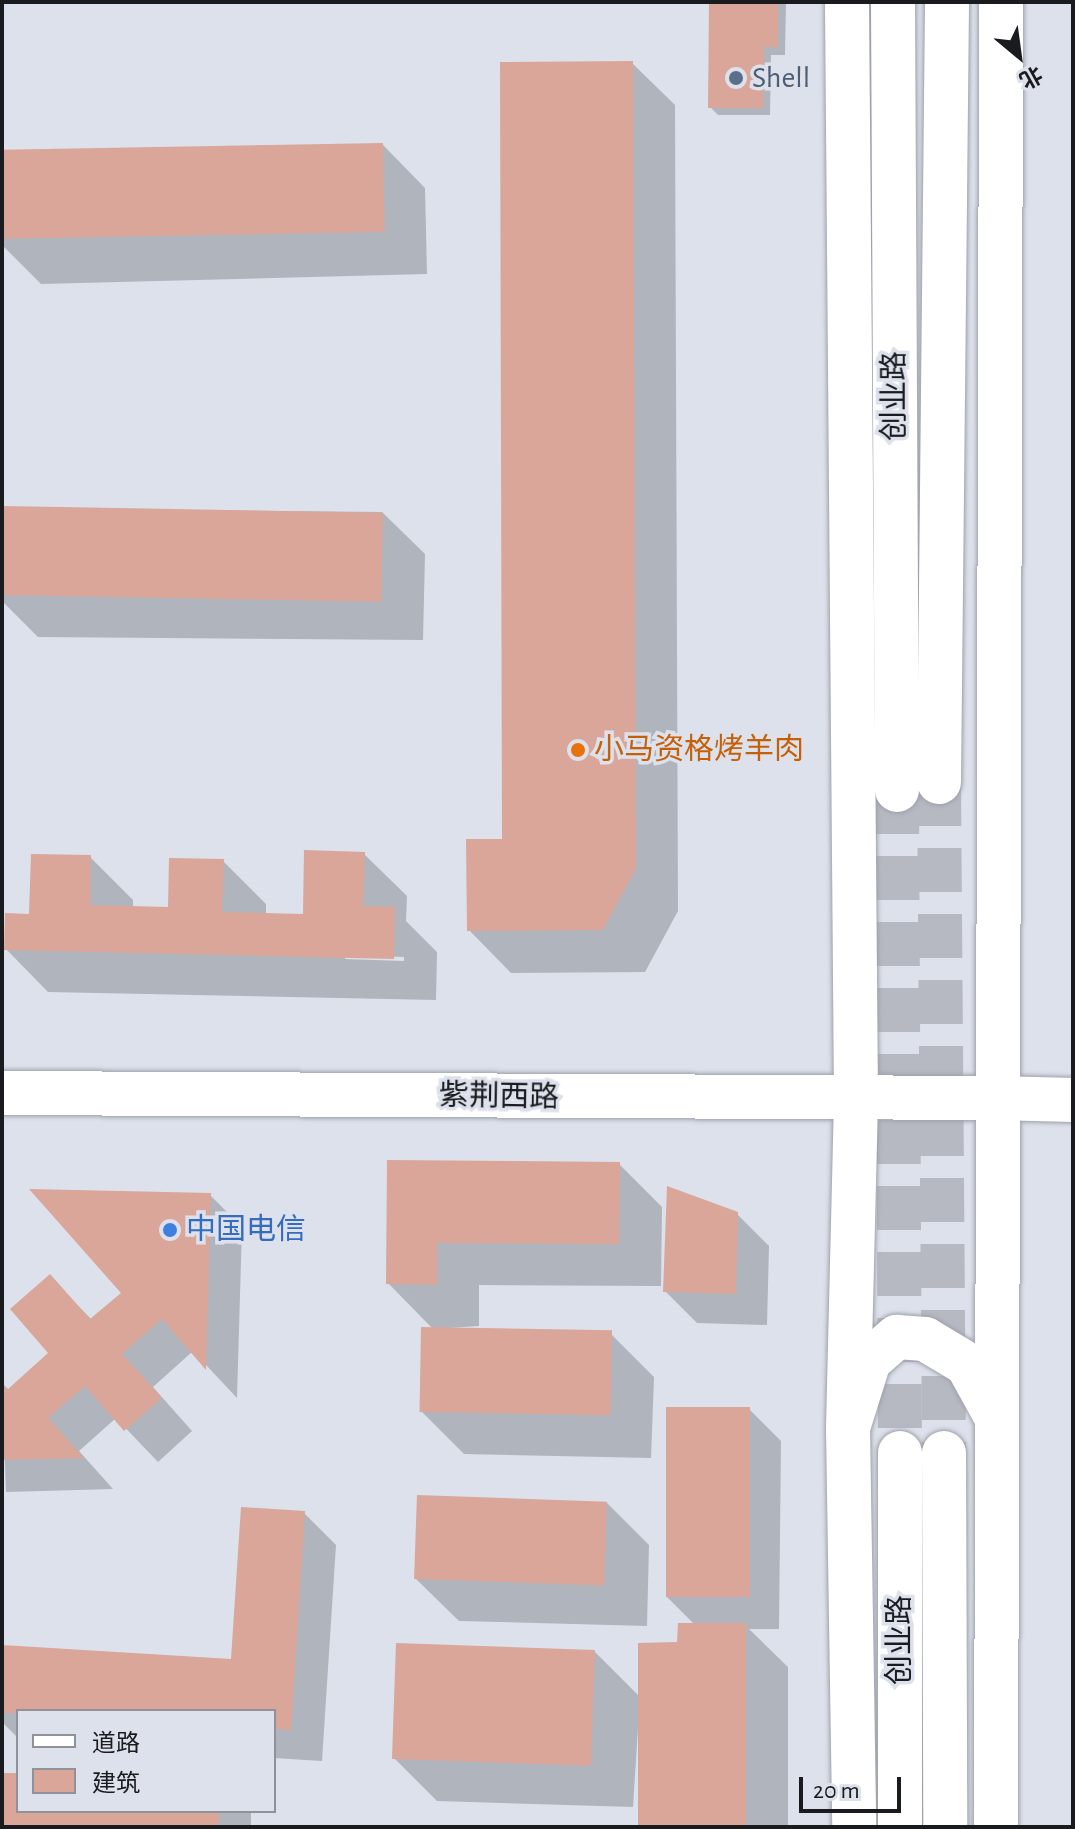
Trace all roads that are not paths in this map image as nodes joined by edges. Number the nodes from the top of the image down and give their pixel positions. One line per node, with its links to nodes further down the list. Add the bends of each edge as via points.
1 (847, 2): 7 (street)
2 (893, 2): 3 (street, 创业路, via 918,786)
3 (947, 2)
4 (1001, 2): 6 (street)
5 (2, 1093): 7 (street, 紫荆西路)
6 (996, 1098): 7 (street, 紫荆西路); 8 (street, 紫荆西路); 9 (street)
7 (856, 1100): 10 (street)
8 (1073, 1100)
9 (994, 1413): 10 (street, via 967,1364 925,1339 897,1337 869,1361); 16 (street)
10 (848, 1428): 13 (street)
11 (900, 1453): 14 (street, 创业路)
12 (944, 1453): 15 (street, 创业路)
13 (854, 1827)
14 (900, 1827)
15 (945, 1827)
16 (996, 1827)

